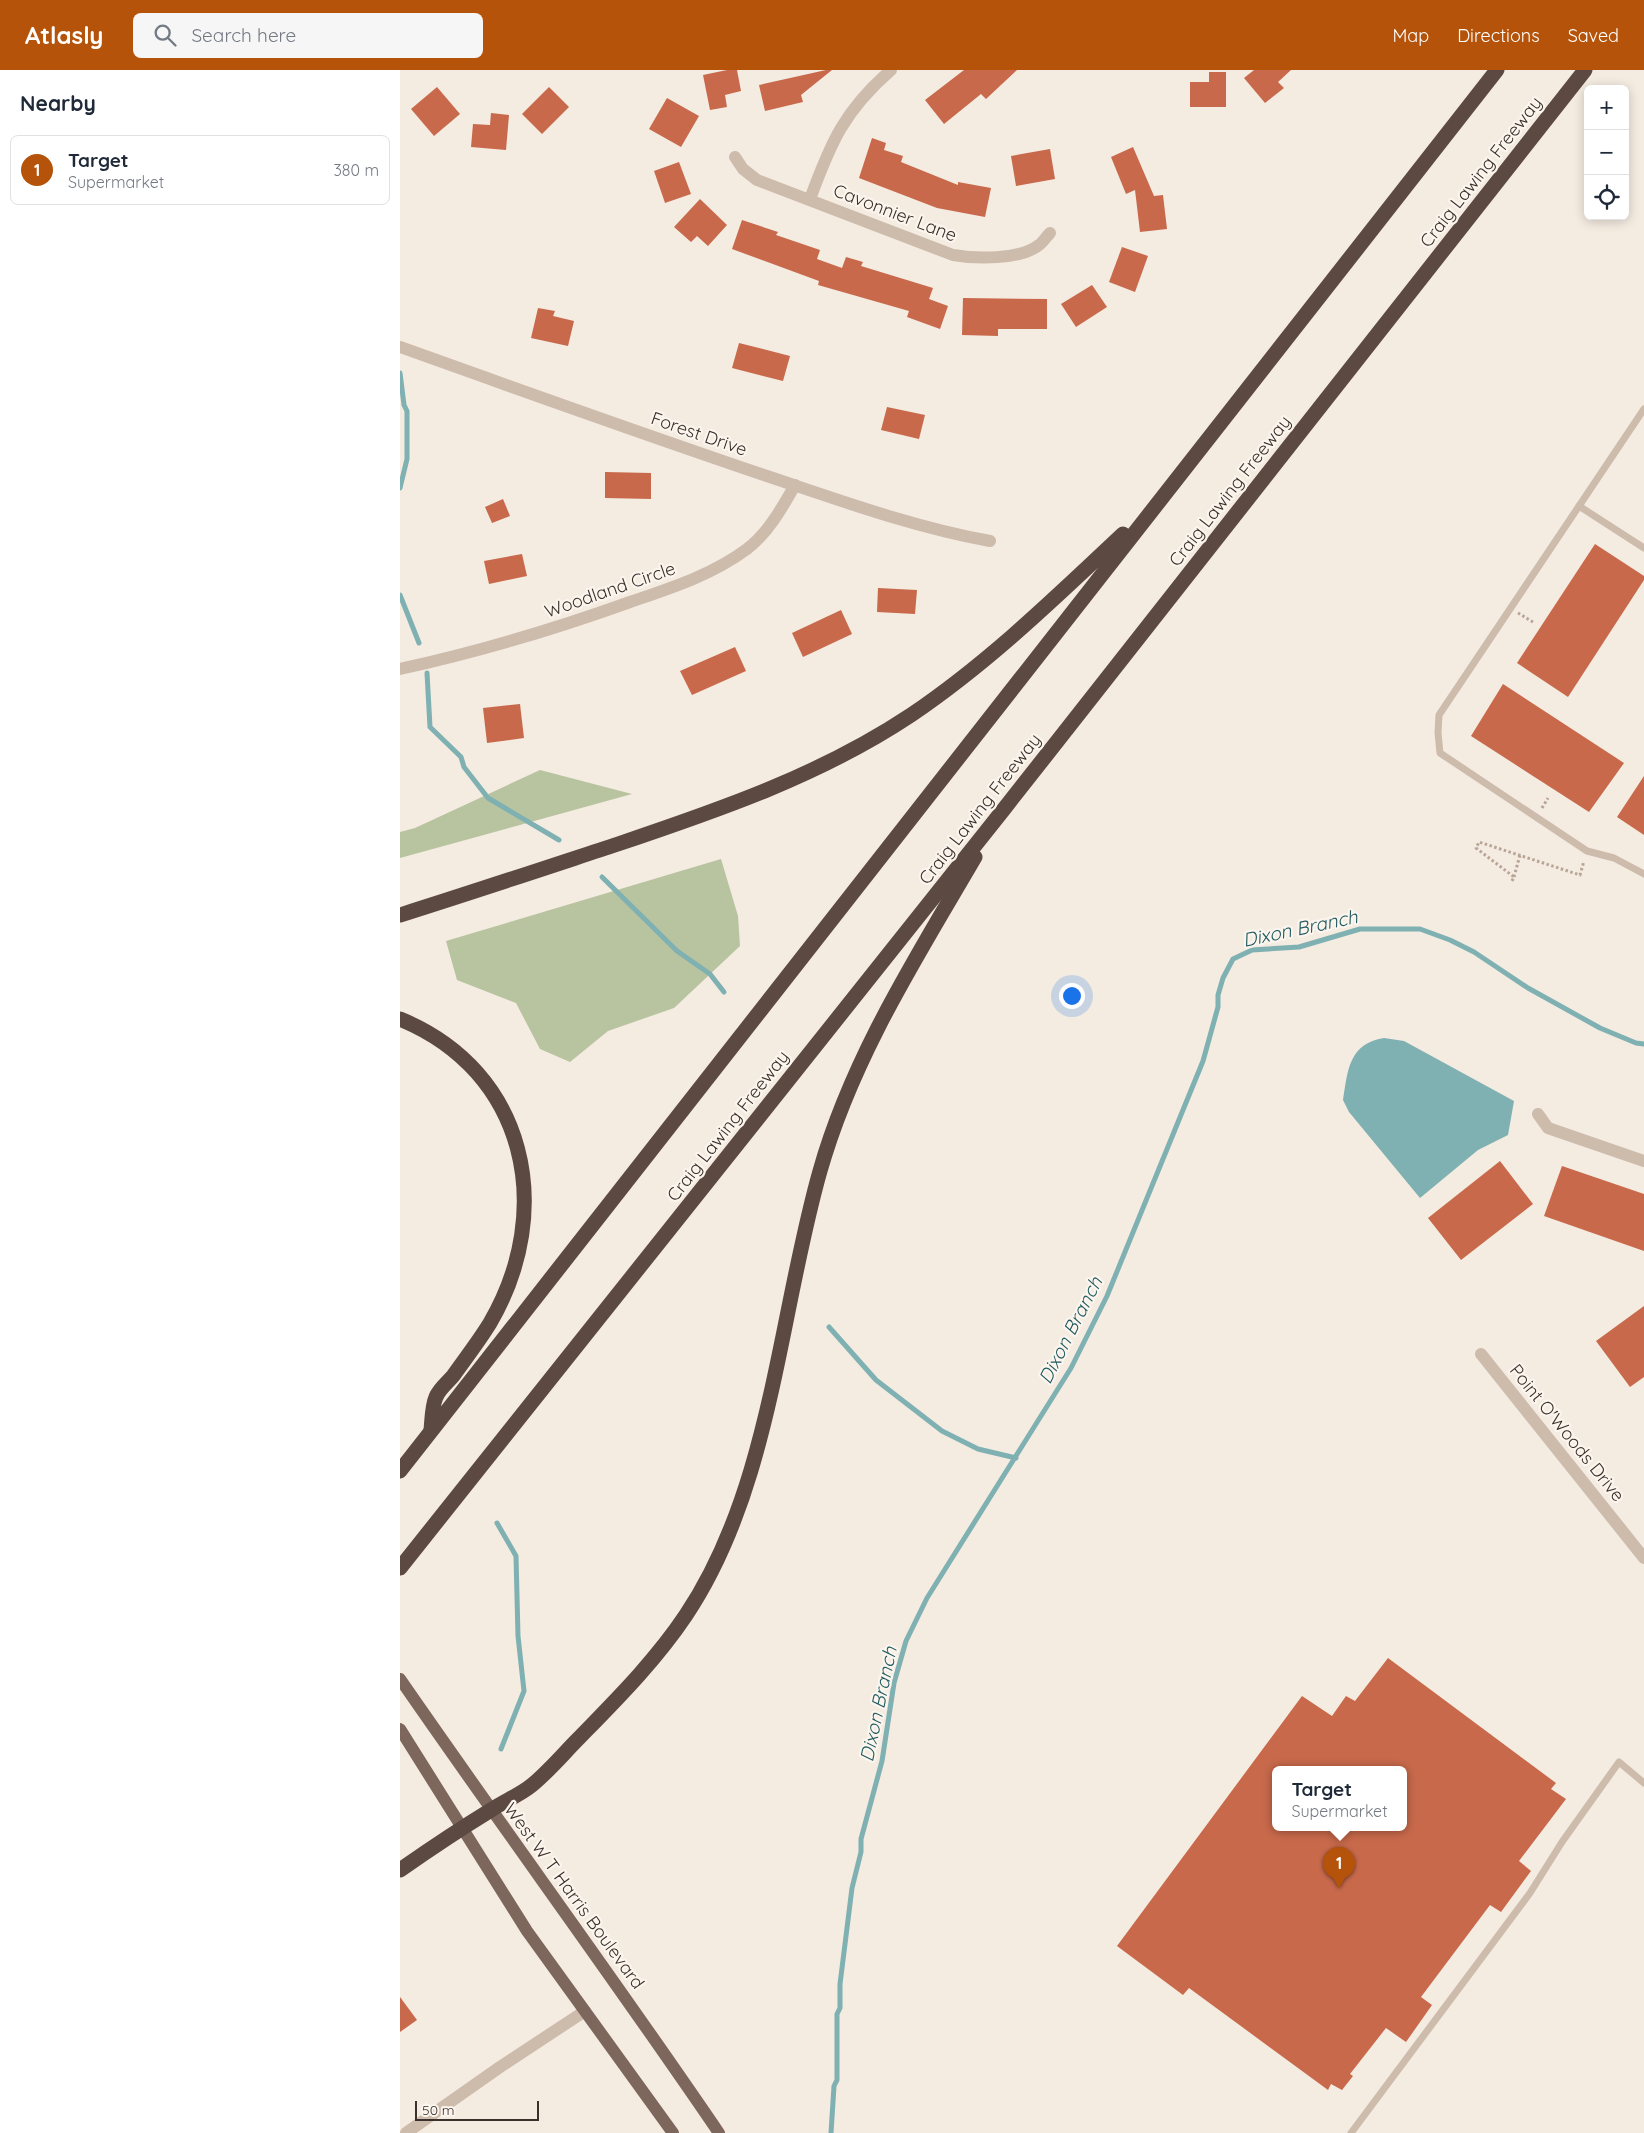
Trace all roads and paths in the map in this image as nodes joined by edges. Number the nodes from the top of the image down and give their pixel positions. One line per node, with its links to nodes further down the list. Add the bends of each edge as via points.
1 (891, 70): 5 (street, via 867,90 839,128)
2 (1497, 70): 10 (highway)
3 (1585, 70): 15 (highway, Craig Lawing Freeway)
4 (736, 157): 5 (street, Cavonnier Lane, via 743,169 757,180)
5 (810, 199): 6 (street, Cavonnier Lane, via 931,248 970,257 1020,253 1038,246)
6 (1050, 233)
7 (400, 347): 9 (street, Forest Drive)
8 (1644, 409): 11 (lane)
9 (795, 485): 12 (street, Forest Drive, via 910,522); 14 (street, Woodland Circle, via 782,510 762,536 707,574 502,644)
10 (1158, 500): 19 (highway, via 988,658 909,716 862,744 807,774 740,801 656,832); 24 (highway)
11 (1579, 506): 13 (lane); 18 (lane, via 1439,715 1440,753 1587,852 1614,858)
12 (990, 542)
13 (1644, 548)
14 (400, 669)
15 (1004, 809): 27 (highway, Craig Lawing Freeway); 31 (highway, via 882,1018 839,1115 820,1169 805,1230 756,1454 740,1508 716,1560 687,1614 615,1700 531,1787)
16 (1520, 855): 16 (path, via 1479,842 1476,848 1513,879); 17 (path, via 1580,875)
17 (1585, 860)
18 (1644, 874)
19 (400, 915)
20 (400, 1020): 24 (highway, via 443,1041 486,1083 516,1140 525,1193 519,1255 507,1287 490,1323 436,1396)
21 (1538, 1114): 22 (street, via 1548,1128)
22 (1644, 1162)
23 (1481, 1354): 26 (street, Point O'Woods Drive)
24 (430, 1432): 25 (highway)
25 (400, 1472)
26 (1644, 1558)
27 (400, 1568)
28 (400, 1679): 31 (main road, West W T Harris Boulevard)
29 (400, 1729): 32 (main road)
30 (1644, 1783): 38 (lane, via 1619,1762 1530,1893)
31 (490, 1810): 32 (highway); 37 (main road, West W T Harris Boulevard, via 623,1993)
32 (462, 1830): 33 (highway); 34 (main road, via 527,1931)
33 (400, 1870)
34 (585, 2011): 35 (street); 36 (main road)
35 (406, 2133)
36 (673, 2133)
37 (719, 2133)
38 (1351, 2133)

